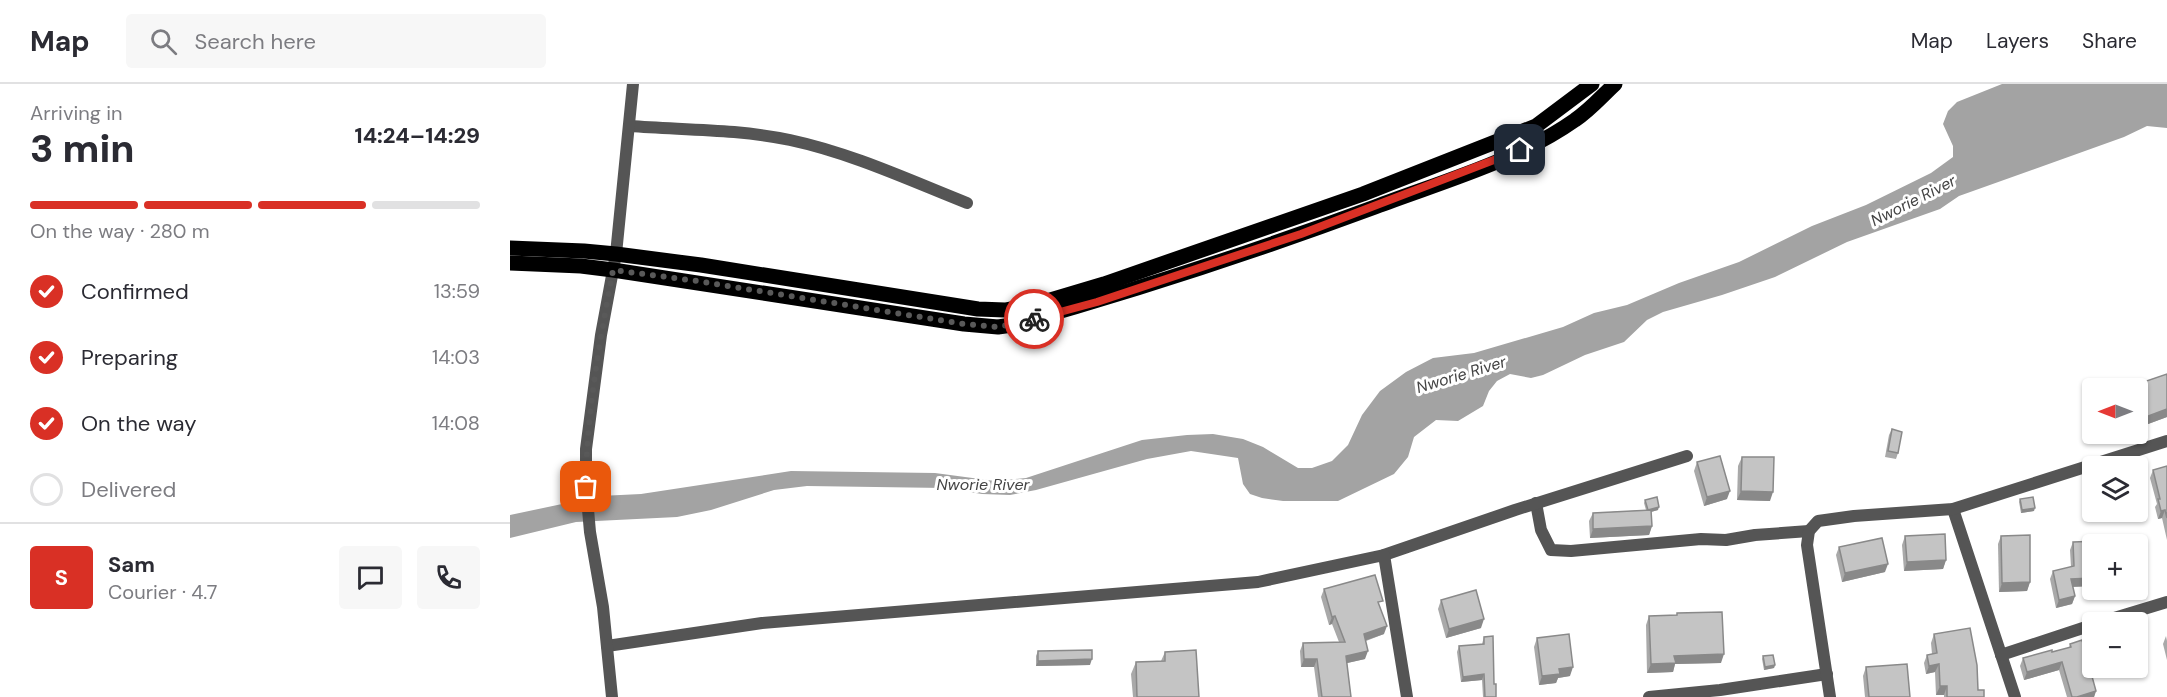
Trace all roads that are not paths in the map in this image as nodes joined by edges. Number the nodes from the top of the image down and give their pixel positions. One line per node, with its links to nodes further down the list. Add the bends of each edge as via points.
1 (633, 84): 4 (street)
2 (1592, 84): 7 (main road, via 1536,126 1374,190 1104,284 1005,310)
3 (1616, 84): 9 (main road, via 1576,120 1502,159 1301,234 1097,302 1012,325 964,324)
4 (630, 126): 5 (street, via 790,140 834,152); 7 (street)
5 (967, 203)
6 (510, 248): 7 (main road)
7 (616, 254): 9 (street)
8 (510, 263): 9 (main road)
9 (613, 270): 19 (street, via 586,449 590,532)
10 (2167, 441): 13 (street)
11 (1687, 456): 12 (street)
12 (1536, 503): 14 (street, via 1541,530 1551,550); 15 (street)
13 (1953, 509): 14 (street, via 1818,521); 20 (street)
14 (1809, 531): 21 (street, via 1807,545)
15 (1384, 555): 19 (street, via 1258,582 762,623); 23 (street)
16 (2167, 602): 17 (street)
17 (2134, 612)
18 (2082, 628): 20 (street)
19 (607, 646): 22 (street)
20 (2001, 654): 26 (street)
21 (1827, 675): 24 (street); 25 (street)
22 (612, 697)
23 (1407, 697)
24 (1649, 697)
25 (1830, 697)
26 (2015, 697)

